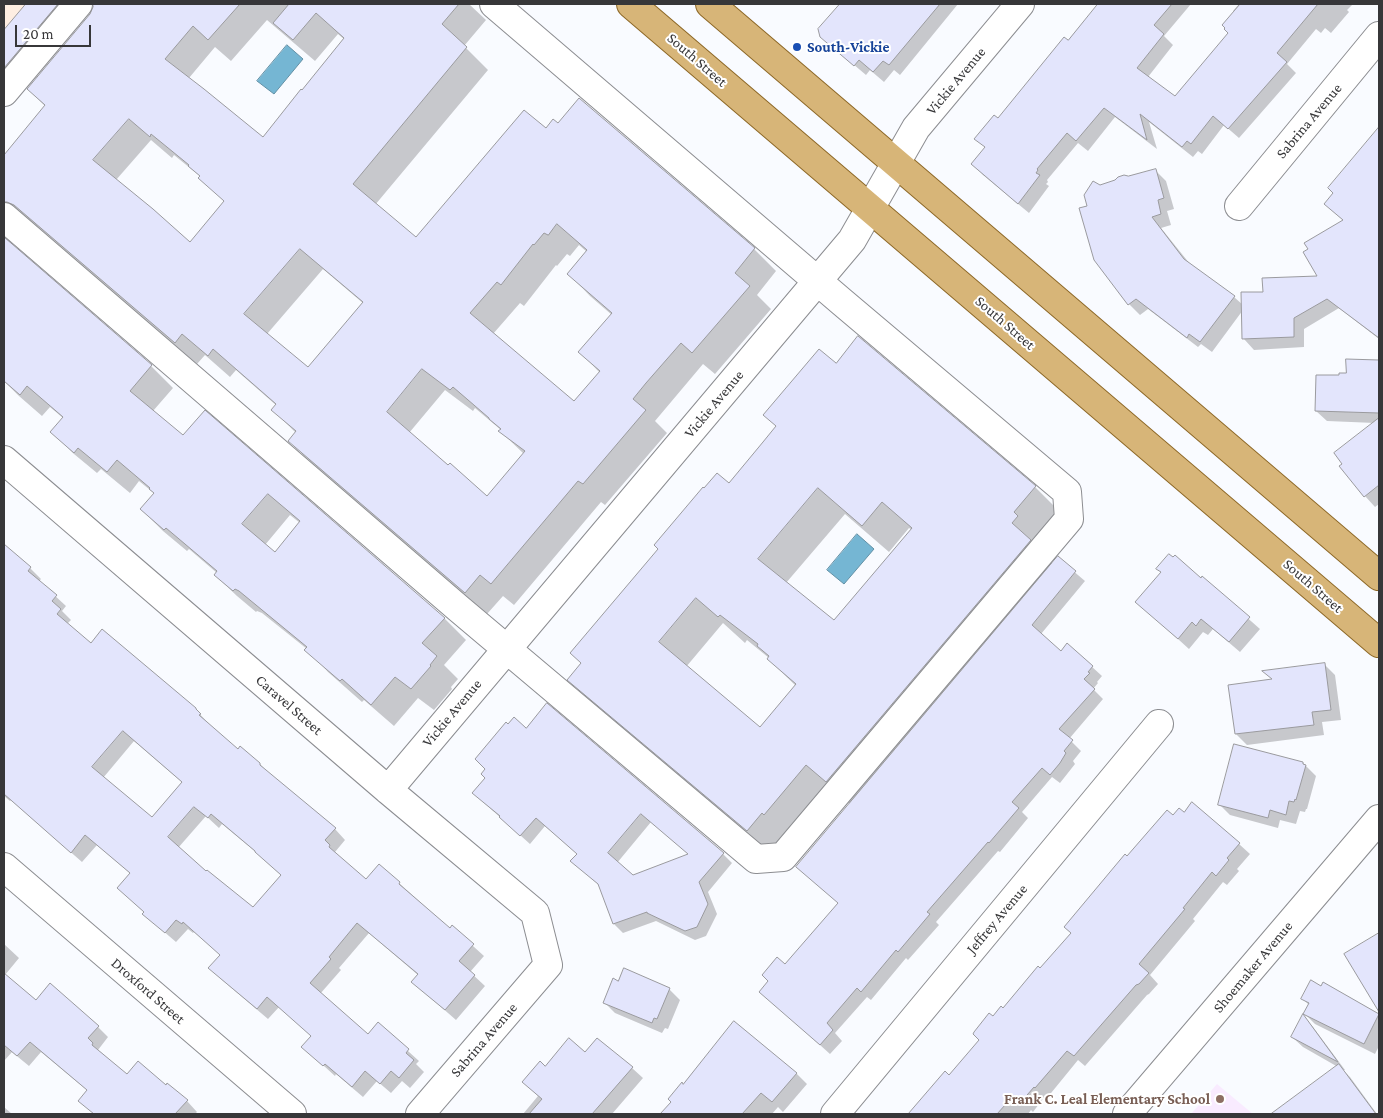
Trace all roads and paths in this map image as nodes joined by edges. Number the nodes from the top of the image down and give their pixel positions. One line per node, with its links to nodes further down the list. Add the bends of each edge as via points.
1 (78, 4): 7 (street)
2 (494, 4): 12 (street)
3 (631, 4): 10 (main road, South Street)
4 (710, 4): 8 (main road)
5 (1020, 4): 8 (street, Vickie Avenue, via 916,128)
6 (1379, 36): 9 (street, Sabrina Avenue)
7 (4, 92)
8 (896, 164): 10 (street, Vickie Avenue); 14 (main road)
9 (1238, 206)
10 (870, 208): 12 (street, Vickie Avenue, via 852,240); 15 (main road, South Street)
11 (4, 218): 16 (street)
12 (818, 281): 16 (street, Vickie Avenue); 16 (street, via 1067,492 1069,518 783,857 756,859)
13 (4, 460): 18 (street, Caravel Street)
14 (1379, 576)
15 (1379, 643)
16 (507, 649): 18 (street, Vickie Avenue)
17 (1159, 724): 24 (street, Jeffrey Avenue)
18 (388, 790): 21 (street, Caravel Street, via 534,913)
19 (1379, 819): 25 (street, Shoemaker Avenue)
20 (4, 867): 22 (street, Droxford Street)
21 (548, 965): 23 (street, Sabrina Avenue)
22 (292, 1114)
23 (420, 1114)
24 (834, 1114)
25 (1127, 1114)

